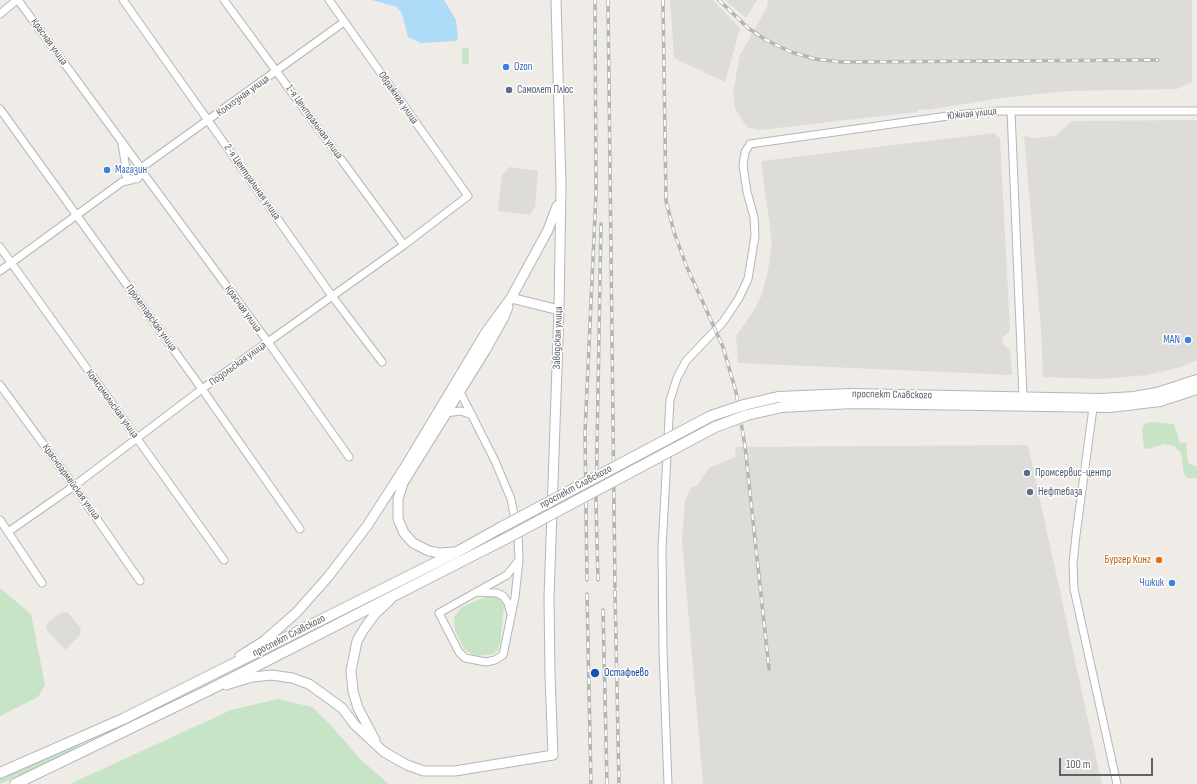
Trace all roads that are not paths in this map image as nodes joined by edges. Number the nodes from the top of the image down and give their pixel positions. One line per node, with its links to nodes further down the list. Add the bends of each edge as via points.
1 (18, 0): 6 (street); 13 (street, Красная улица)
2 (124, 0): 12 (street, 2-я Центральная улица)
3 (224, 0): 8 (street, 1-я Центральная улица)
4 (329, 0): 7 (street, Овражная улица)
5 (556, 0): 18 (street, Заводская улица)
6 (0, 14)
7 (344, 22): 8 (street, Колхозная улица); 19 (street, Овражная улица)
8 (277, 71): 12 (street, Колхозная улица); 21 (street, 1-я Центральная улица)
9 (0, 109): 20 (street, Пролетарская улица)
10 (1197, 110): 11 (street, Южная улица)
11 (1011, 111): 35 (street); 58 (street, Южная улица, via 955,115 750,144 745,152 743,165 754,217 755,236 748,279 723,322 686,361 670,400 662,549)
12 (208, 120): 14 (street, Колхозная улица); 25 (street, 2-я Центральная улица)
13 (122, 144): 14 (street, Красная улица); 15 (street, Красная улица)
14 (140, 170): 15 (street, via 134,163); 16 (street); 28 (street, Красная улица)
15 (125, 171): 16 (street); 17 (street)
16 (131, 180): 17 (street)
17 (122, 182): 20 (street)
18 (561, 184): 26 (street, via 552,221); 27 (street, Заводская улица)
19 (468, 196): 21 (street, Подольская улица)
20 (78, 216): 23 (street); 33 (street, Пролетарская улица)
21 (404, 245): 25 (street, Подольская улица)
22 (0, 247): 23 (street, Комсомольская улица)
23 (11, 263): 24 (street); 39 (street, Комсомольская улица)
24 (0, 271)
25 (332, 296): 28 (street, Подольская улица); 29 (street, 2-я Центральная улица)
26 (511, 298): 27 (street); 32 (street, via 486,332)
27 (560, 310): 55 (street, Заводская улица, via 549,562 554,755 455,771 432,772 407,766)
28 (268, 342): 33 (street, Подольская улица); 40 (street, Красная улица)
29 (382, 362)
30 (1197, 380): 35 (main road, проспект Славского, via 1157,393 1134,396 1101,399)
31 (0, 385): 41 (street, Красноармейская улица)
32 (457, 387): 37 (street); 38 (street); 53 (street, via 367,526 328,577 296,613 264,641)
33 (202, 389): 39 (street, Подольская улица); 43 (street, Пролетарская улица)
34 (1197, 389): 36 (main road, проспект Славского, via 1154,402)
35 (1023, 397): 45 (main road, проспект Славского, bridge, via 851,394 778,397 744,405 711,416)
36 (1093, 408): 51 (main road, проспект Славского, bridge, via 852,404 782,407 747,415 715,427 505,539); 59 (street, via 1076,535 1074,589)
37 (446, 413): 38 (street, via 461,411); 45 (street, via 403,484 397,512 404,533 413,543 429,551)
38 (472, 415): 47 (street, via 511,499 518,536)
39 (137, 438): 41 (street, Подольская улица); 46 (street, Комсомольская улица)
40 (349, 457)
41 (74, 486): 44 (street, Подольская улица); 48 (street, Красноармейская улица)
42 (0, 520): 44 (street)
43 (300, 529)
44 (8, 532): 49 (street)
45 (457, 552): 53 (main road, проспект Славского)
46 (224, 560)
47 (519, 560): 50 (street, via 507,575); 52 (street)
48 (140, 581)
49 (42, 583)
50 (476, 592): 52 (street, via 497,593 503,596 508,603); 52 (street, via 440,613 458,652 465,658 486,662 503,655)
51 (397, 593): 54 (main road, проспект Славского); 55 (street, via 375,614 364,629 357,642 351,671 358,708)
52 (511, 618)
53 (204, 678): 56 (main road, проспект Славского, via 123,719)
54 (209, 690): 55 (street, via 252,677 272,675 292,678 309,684 342,708 355,725); 57 (main road, проспект Славского)
55 (378, 746)
56 (0, 773)
57 (15, 784)
58 (668, 784)
59 (1117, 784)

